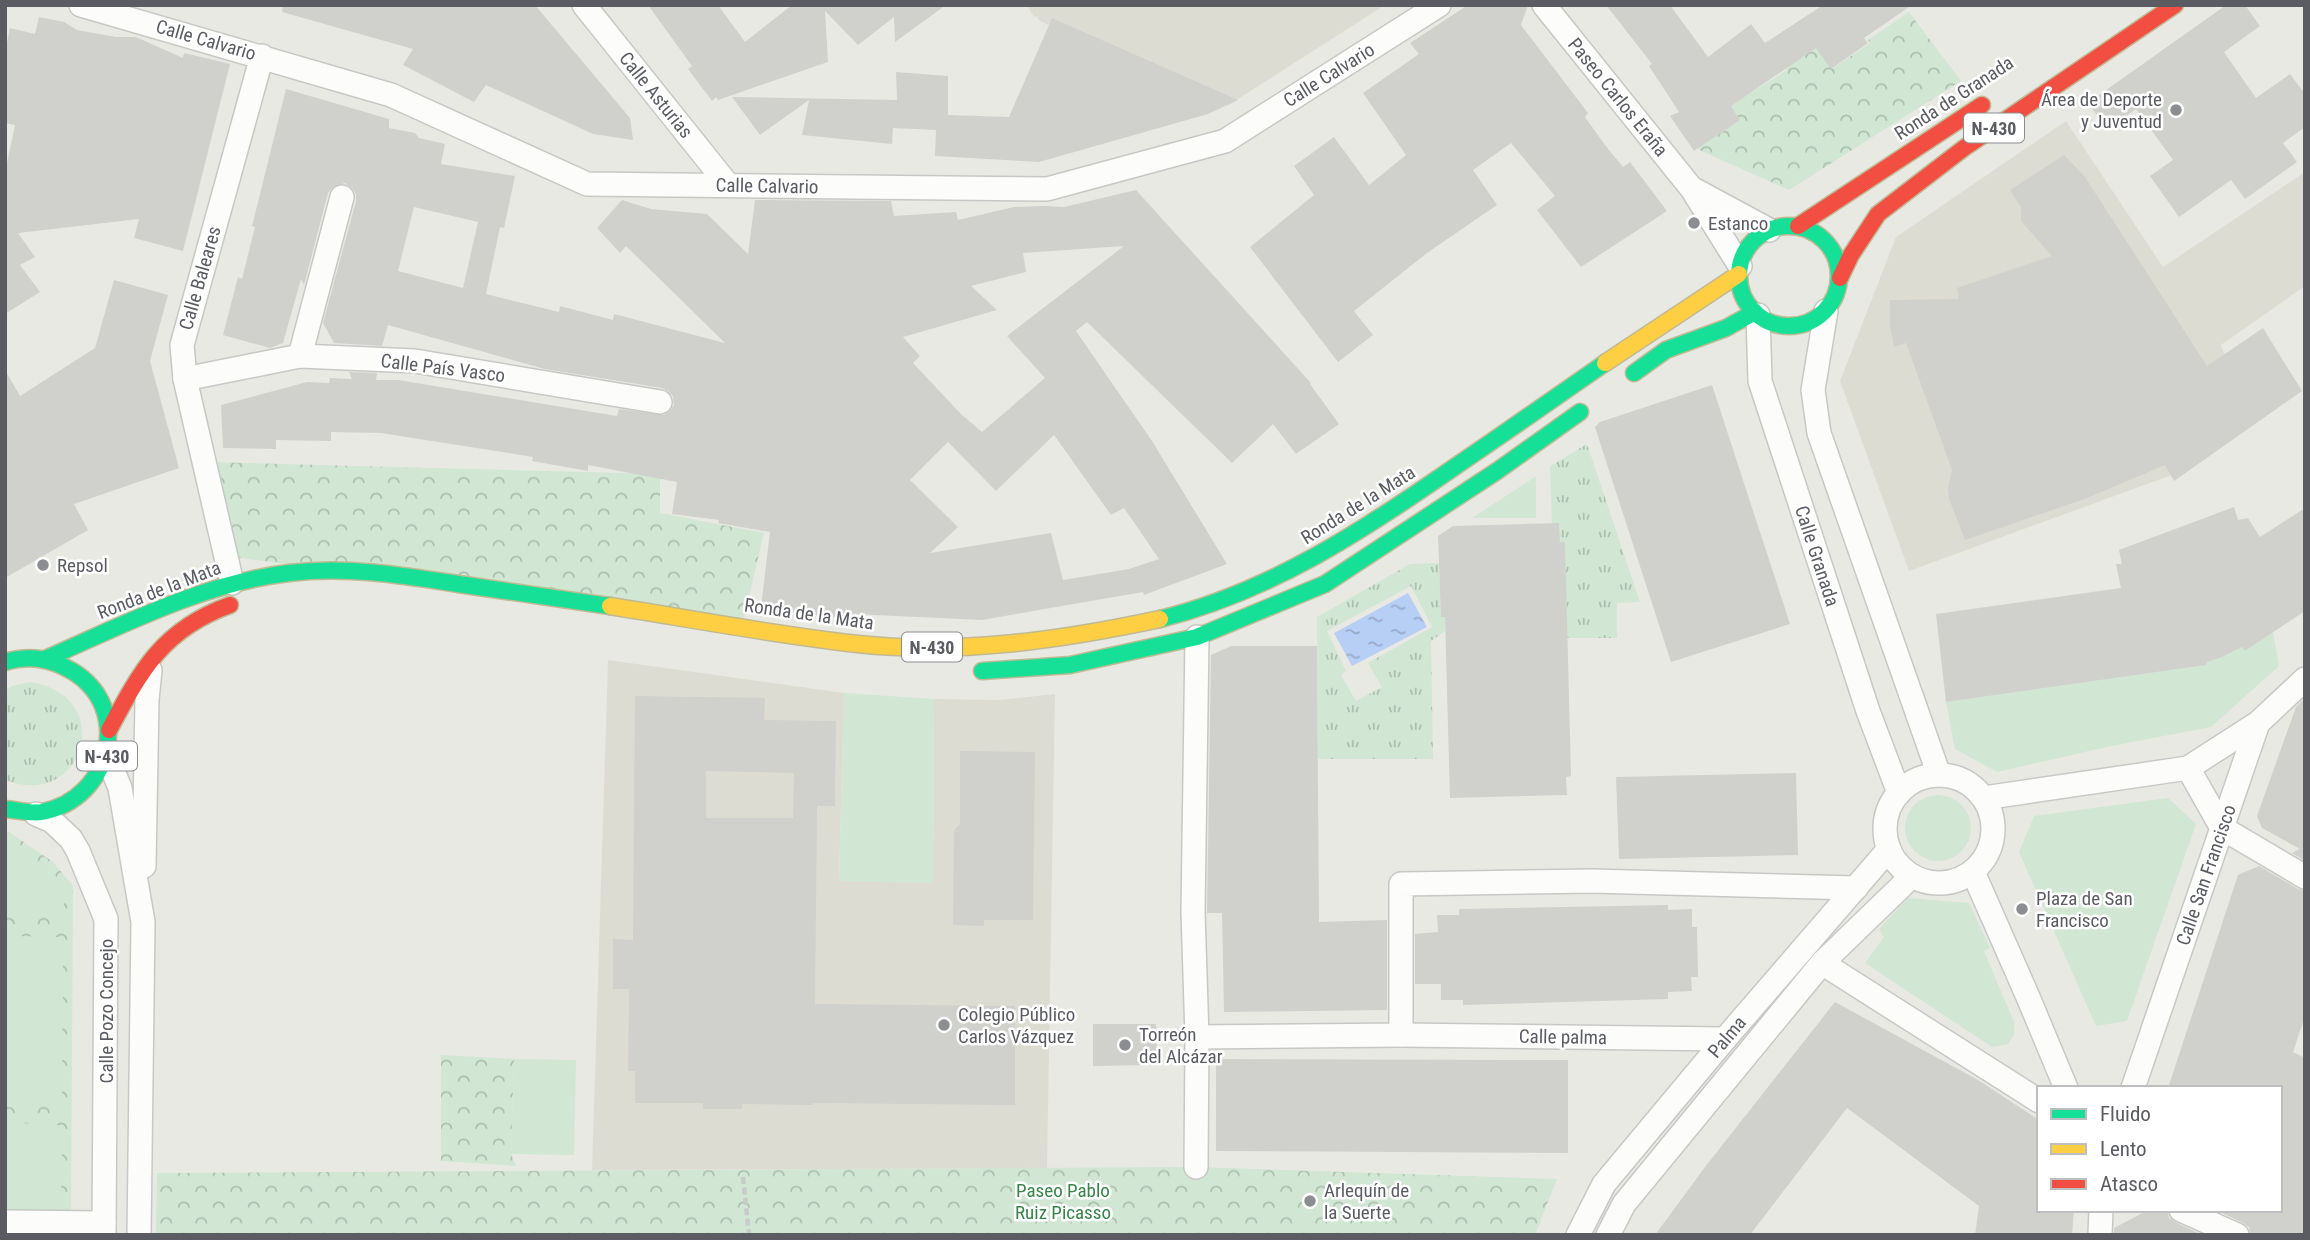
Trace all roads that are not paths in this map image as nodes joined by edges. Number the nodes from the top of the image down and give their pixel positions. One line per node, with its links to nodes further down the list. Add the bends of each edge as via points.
1 (81, 5): 6 (street, Calle Calvario)
2 (584, 5): 8 (street, Calle Asturias)
3 (1439, 5): 8 (street, Calle Calvario, via 1225,141 1047,189)
4 (1544, 5): 9 (street, Paseo Carlos Eraña)
5 (2175, 5): 14 (highway, N-430, via 1964,148 1878,214)
6 (262, 56): 8 (street, Calle Calvario, via 391,95 587,184); 18 (street, Calle Baleares, via 182,345)
7 (1993, 97): 11 (highway, Ronda de Granada / N-430)
8 (728, 185)
9 (1692, 189): 12 (street, Paseo Carlos Eraña); 13 (street, Paseo Carlos Eraña)
10 (342, 197): 17 (street)
11 (1798, 226): 12 (highway, N-430); 14 (highway, via 1829,244)
12 (1769, 230): 13 (highway, N-430, via 1746,251)
13 (1740, 270): 16 (highway, via 1741,289); 22 (highway, Ronda de la Mata / N-430, via 1387,514 1310,561 1202,608 1161,619 1031,641 943,648 859,644 378,573 326,569 270,575)
14 (1840, 278): 15 (highway, N-430)
15 (1826, 311): 16 (highway, via 1793,326 1774,324); 33 (street, via 1813,390 1819,433)
16 (1756, 314): 19 (highway, via 1666,350); 34 (street, Calle Granada, via 1760,381)
17 (300, 356): 18 (street, Calle País Vasco); 20 (street, Calle País Vasco, via 415,361)
18 (185, 379): 22 (street, Calle Baleares)
19 (1621, 382)
20 (660, 402)
21 (1587, 407): 23 (highway, N-430, via 1325,584)
22 (237, 593): 24 (highway, Ronda de la Mata / N-430); 25 (highway, Ronda de la Mata / N-430, via 191,596)
23 (1197, 637): 27 (highway, N-430, via 1070,665); 47 (street, via 1193,912)
24 (154, 653): 30 (highway, Ronda de la Mata / N-430); 44 (street, Calle Pozo Concejo, via 147,700)
25 (45, 659): 26 (highway, N-430); 30 (highway, N-430, via 69,667 89,683 103,705)
26 (5, 662)
27 (973, 672)
28 (2305, 679): 29 (street, Calle San Francisco)
29 (2258, 723): 32 (street); 38 (street, Calle San Francisco)
30 (109, 730): 31 (highway, N-430)
31 (107, 756): 37 (highway, N-430, via 97,779 80,796 60,809); 44 (street, Calle Pozo Concejo, via 120,788)
32 (2188, 768): 35 (street); 38 (street)
33 (1939, 775): 34 (street, via 1924,777); 35 (street, via 1972,786)
34 (1899, 793): 39 (street, via 1885,829)
35 (1984, 798): 40 (street, via 1992,814 1993,838 1985,858)
36 (5, 809): 37 (highway, N-430)
37 (36, 814): 56 (street, Calle Pozo Concejo, via 52,821 71,839 106,919)
38 (2222, 828): 42 (street); 50 (street, Calle San Francisco)
39 (1889, 849): 41 (street); 43 (street, Palma)
40 (1972, 872): 41 (street, via 1958,880 1936,883); 49 (street)
41 (1912, 876): 45 (street, Palma)
42 (2305, 877)
43 (1856, 888): 46 (street, via 1592,881 1401,884); 48 (street, Palma)
44 (143, 922): 57 (street, Calle Pozo Concejo)
45 (1822, 963): 51 (street); 59 (street, Palma, via 1624,1204)
46 (1401, 1035): 47 (street, Calle palma); 48 (street, Calle palma)
47 (1197, 1037): 52 (street)
48 (1725, 1039): 58 (street, Palma, via 1604,1184)
49 (2065, 1086)
50 (2134, 1086)
51 (2037, 1100)
52 (1196, 1167)
53 (2101, 1212): 60 (street)
54 (2185, 1212): 61 (street)
55 (5, 1222): 56 (street)
56 (104, 1229)
57 (139, 1235)
58 (1578, 1235)
59 (1608, 1235)
60 (2100, 1235)
61 (2237, 1235)

